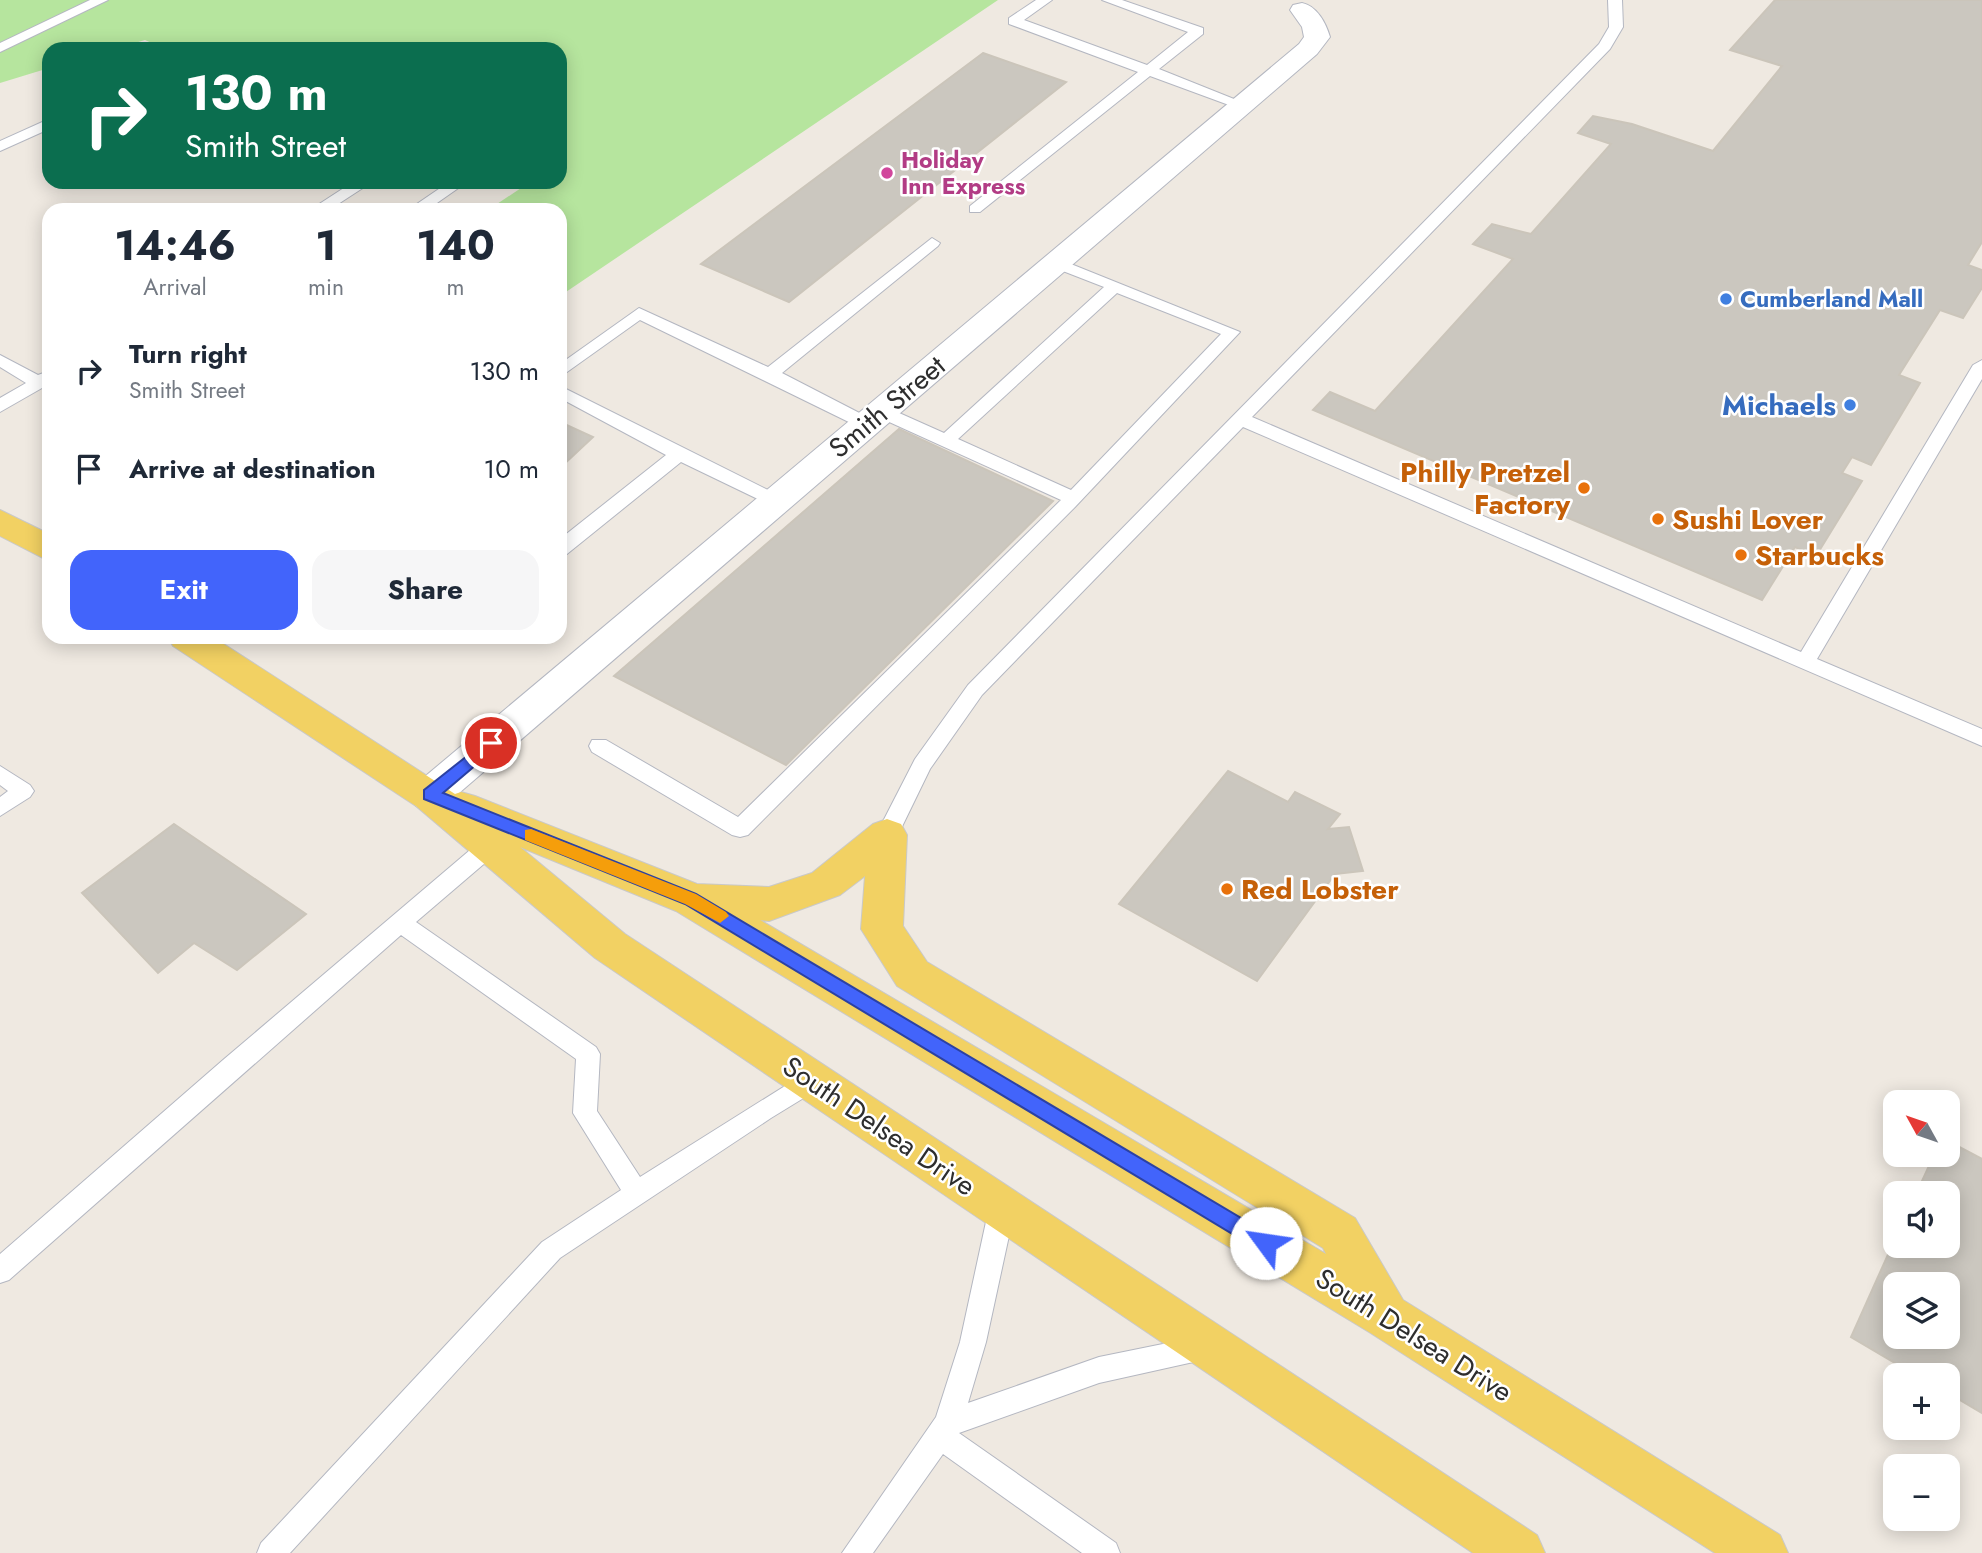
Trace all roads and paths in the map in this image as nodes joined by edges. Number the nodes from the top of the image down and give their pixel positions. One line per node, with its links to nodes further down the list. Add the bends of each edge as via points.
1 (101, 0): 6 (lane)
2 (1045, 0): 7 (lane, via 1014,21)
3 (1108, 0): 7 (lane, via 1198,31)
4 (1615, 0): 28 (lane, via 1616,27 1605,46)
5 (1302, 10): 8 (street, Smith Street, via 1317,37)
6 (0, 48)
7 (1147, 71): 8 (lane); 15 (lane)
8 (1242, 104): 17 (street, Smith Street)
9 (42, 127): 10 (lane)
10 (0, 148)
11 (352, 189): 13 (lane)
12 (448, 189): 14 (lane)
13 (330, 203)
14 (427, 203)
15 (975, 209)
16 (932, 243): 22 (lane)
17 (1056, 263): 18 (lane); 27 (street, Smith Street)
18 (1115, 286): 29 (lane); 31 (lane, via 1232,332)
19 (0, 360): 23 (lane)
20 (1982, 365): 37 (lane)
21 (567, 367): 22 (lane, via 639,313)
22 (770, 374): 27 (lane)
23 (42, 378)
24 (42, 380): 26 (lane)
25 (567, 395): 30 (lane)
26 (0, 406)
27 (874, 418): 29 (lane); 32 (street, Smith Street)
28 (1238, 418): 37 (lane); 43 (lane, via 975,690 922,765)
29 (946, 441): 31 (lane)
30 (679, 454): 32 (lane); 34 (lane)
31 (1073, 498): 39 (lane, via 740,829)
32 (776, 501): 41 (street, Smith Street)
33 (0, 521): 35 (main road)
34 (567, 542)
35 (42, 545)
36 (197, 644): 41 (main road, South Delsea Drive)
37 (1806, 661): 38 (lane)
38 (1982, 738)
39 (599, 746)
40 (0, 774): 42 (lane, via 23,791)
41 (430, 794): 44 (main road, South Delsea Drive); 45 (main road, South Delsea Drive)
42 (0, 808)
43 (887, 835): 45 (main road, via 826,884 769,904); 51 (main road, via 882,929 912,974 1339,1233)
44 (491, 845): 46 (lane); 47 (main road, South Delsea Drive, via 610,946)
45 (691, 899): 51 (main road, South Delsea Drive)
46 (399, 922): 48 (lane, via 588,1054 584,1113); 50 (lane)
47 (812, 1081): 48 (lane); 49 (main road, South Delsea Drive)
48 (638, 1195): 54 (lane, via 551,1250)
49 (1002, 1208): 52 (main road, South Delsea Drive); 53 (lane, via 973,1342)
50 (0, 1271)
51 (1386, 1315): 58 (main road, South Delsea Drive)
52 (1210, 1347): 53 (lane, via 1098,1370); 57 (main road, South Delsea Drive)
53 (944, 1430): 55 (lane); 56 (lane)
54 (271, 1553)
55 (856, 1553)
56 (1105, 1553)
57 (1519, 1553)
58 (1762, 1553)

